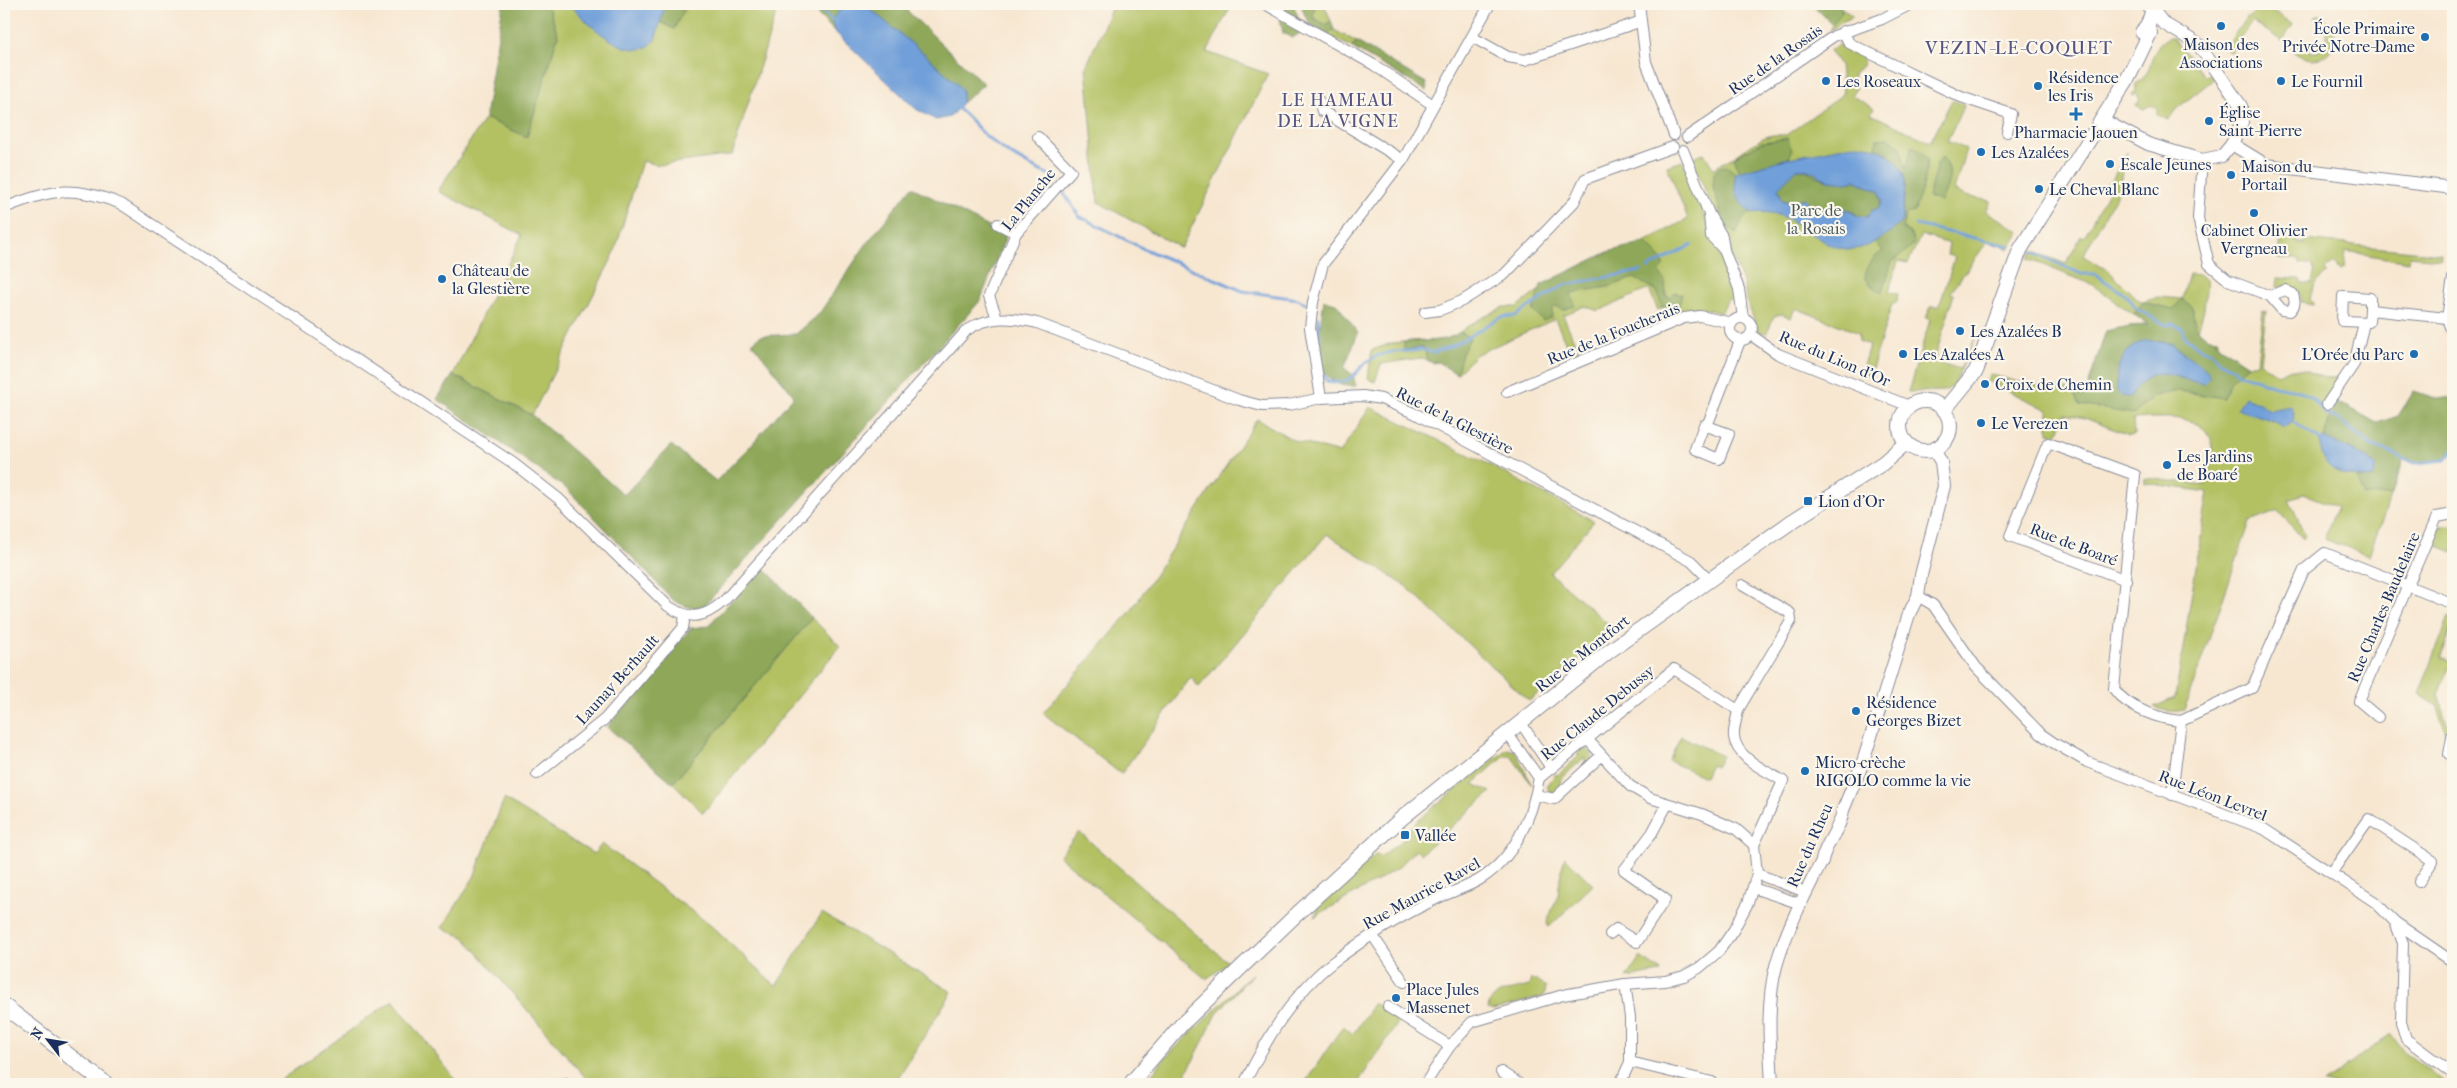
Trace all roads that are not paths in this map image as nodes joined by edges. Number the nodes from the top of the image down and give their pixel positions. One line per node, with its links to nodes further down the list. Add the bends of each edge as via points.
1 (1265, 4): 10 (street, via 1374,65)
2 (1490, 4): 8 (street)
3 (1639, 4): 6 (street)
4 (1911, 4): 7 (street, Rue de la Rosais, via 1882,19)
5 (2151, 6): 11 (main road, via 2147,27 2150,33 2128,78); 16 (street, via 2163,23 2198,44 2241,106 2242,122)
6 (1639, 22): 8 (street, via 1525,60 1508,57); 13 (street, via 1646,62)
7 (1843, 32): 12 (street, via 1856,47 1961,97 2011,114); 15 (street, Rue de la Rosais)
8 (1472, 37): 10 (street)
9 (1319, 100): 18 (street, via 1322,111)
10 (1433, 105): 18 (street)
11 (2101, 119): 19 (street, via 2148,144); 40 (main road, via 2020,250 1976,371)
12 (2007, 132)
13 (1674, 135): 15 (street, via 1683,133); 17 (street, via 1671,142)
14 (1038, 137): 23 (street, La Planche, via 1071,172)
15 (1687, 137): 17 (street, via 1688,144)
16 (2232, 144): 19 (street, via 2222,156); 20 (street, via 2266,165)
17 (1678, 149): 27 (street, via 1586,179 1574,202 1504,274 1462,301); 29 (street, via 1720,232 1739,289)
18 (1403, 160): 37 (street, via 1323,264 1310,328)
19 (2202, 160): 25 (street, via 2198,218 2209,264 2228,280)
20 (2453, 188)
21 (4, 208): 51 (street, via 64,190 93,193 134,212 513,463 559,499 668,606)
22 (998, 224): 23 (street)
23 (1016, 233): 28 (street, La Planche, via 989,296)
24 (2453, 278): 30 (street)
25 (2270, 296)
26 (2370, 310): 30 (street); 32 (street, via 2369,322); 32 (street, via 2370,298 2343,296 2342,321)
27 (1425, 312)
28 (997, 318): 37 (street, Rue de la Glestière, via 1013,317 1037,323 1262,406 1288,406); 51 (street, Rue de la Glestière, via 979,322 967,330 724,601 711,612)
29 (1743, 318): 31 (street); 33 (street, via 1751,325)
30 (2447, 318): 34 (street)
31 (1732, 323): 35 (street, via 1731,335); 36 (street, Rue de la Foucherais, via 1700,316 1684,318)
32 (2364, 323): 38 (street, via 2354,364)
33 (1751, 335): 35 (street); 39 (street, Rue du Lion d'Or, via 1778,354)
34 (2453, 336)
35 (1740, 341): 41 (street)
36 (1507, 392)
37 (1322, 398): 45 (street, Rue de la Glestière, via 1366,396 1416,414 1691,561)
38 (2327, 404)
39 (1909, 406): 40 (main road, via 1926,401); 42 (main road, via 1900,425)
40 (1944, 409): 43 (main road, via 1951,428 1949,437)
41 (1707, 426)
42 (1906, 443): 43 (main road, via 1914,450); 45 (main road, Rue de Montfort, via 1883,463)
43 (1934, 450): 49 (street, Rue du Rheu, via 1941,462 1944,486)
44 (2453, 514): 48 (street, Rue Charles Baudelaire, via 2437,517)
45 (1709, 579): 55 (main road, Rue de Montfort, via 1608,652)
46 (2126, 580): 46 (street, Rue de Boaré, via 2010,536 2048,443 2135,475); 54 (street, Rue de Boaré, via 2114,688 2129,704)
47 (1742, 585): 52 (street, via 1782,607 1790,613 1791,621)
48 (2410, 585): 50 (street); 53 (street, Rue Charles Baudelaire, via 2359,701); 54 (street, via 2325,552 2304,570 2252,688)
49 (1918, 596): 65 (street, Rue Léon Levrel, via 1933,605 1976,667 2041,734 2087,762); 72 (street, Rue du Rheu, via 1899,643 1863,762 1842,818 1831,835)
50 (2453, 604)
51 (685, 615): 62 (street, Launay Berhault, via 683,628 605,719)
52 (1738, 710): 58 (street, Rue Claude Debussy, via 1674,669); 67 (street, via 1734,737 1738,749 1783,782)
53 (2378, 717)
54 (2181, 721): 65 (street)
55 (1521, 723): 56 (main road, Rue de Montfort); 61 (street)
56 (1507, 733): 63 (street); 86 (main road, Rue de Montfort, via 1396,824 1297,914 1182,1024)
57 (2453, 733): 60 (street, via 2449,748 2449,754)
58 (1588, 740): 59 (street); 61 (street, Rue Claude Debussy)
59 (1601, 756): 64 (street, via 1554,799); 66 (street, via 1630,786)
60 (2453, 756)
61 (1551, 768): 63 (street, Rue Claude Debussy)
62 (537, 774)
63 (1539, 778): 64 (street, Rue Maurice Ravel)
64 (1536, 795): 75 (street, Rue Maurice Ravel, via 1515,847 1491,871)
65 (2172, 795): 68 (street, Rue Léon Levrel, via 2264,829)
66 (1667, 805): 67 (street, via 1702,814 1736,829); 74 (street, via 1652,833 1624,870 1665,900 1637,942 1616,929)
67 (1754, 845): 69 (street)
68 (2332, 872): 70 (street, via 2369,819 2433,861); 73 (street, Rue Léon Levrel, via 2375,902)
69 (1757, 874): 71 (street); 72 (street)
70 (2419, 882)
71 (1753, 888): 72 (street); 78 (street, via 1733,931 1719,951 1699,968 1665,981)
72 (1804, 898): 92 (street, Rue du Rheu, via 1776,967 1770,1038)
73 (2395, 922): 76 (street); 84 (street, Rue Léon Levrel, via 2403,943 2402,1022 2406,1039)
74 (1610, 934)
75 (1373, 936): 77 (street); 87 (street, Rue Maurice Ravel, via 1332,963 1311,983 1264,1044)
76 (2453, 962)
77 (1404, 982)
78 (1625, 984): 81 (street, via 1563,995 1472,1022); 82 (street, via 1630,1017)
79 (4, 1006): 85 (main road)
80 (1388, 1007): 81 (street)
81 (1450, 1046): 88 (street)
82 (1630, 1062): 90 (street); 91 (street)
83 (1501, 1072): 89 (street)
84 (2453, 1074)
85 (106, 1084)
86 (1130, 1084)
87 (1244, 1084)
88 (1425, 1084)
89 (1519, 1084)
90 (1620, 1084)
91 (1712, 1084)
92 (1772, 1084)

